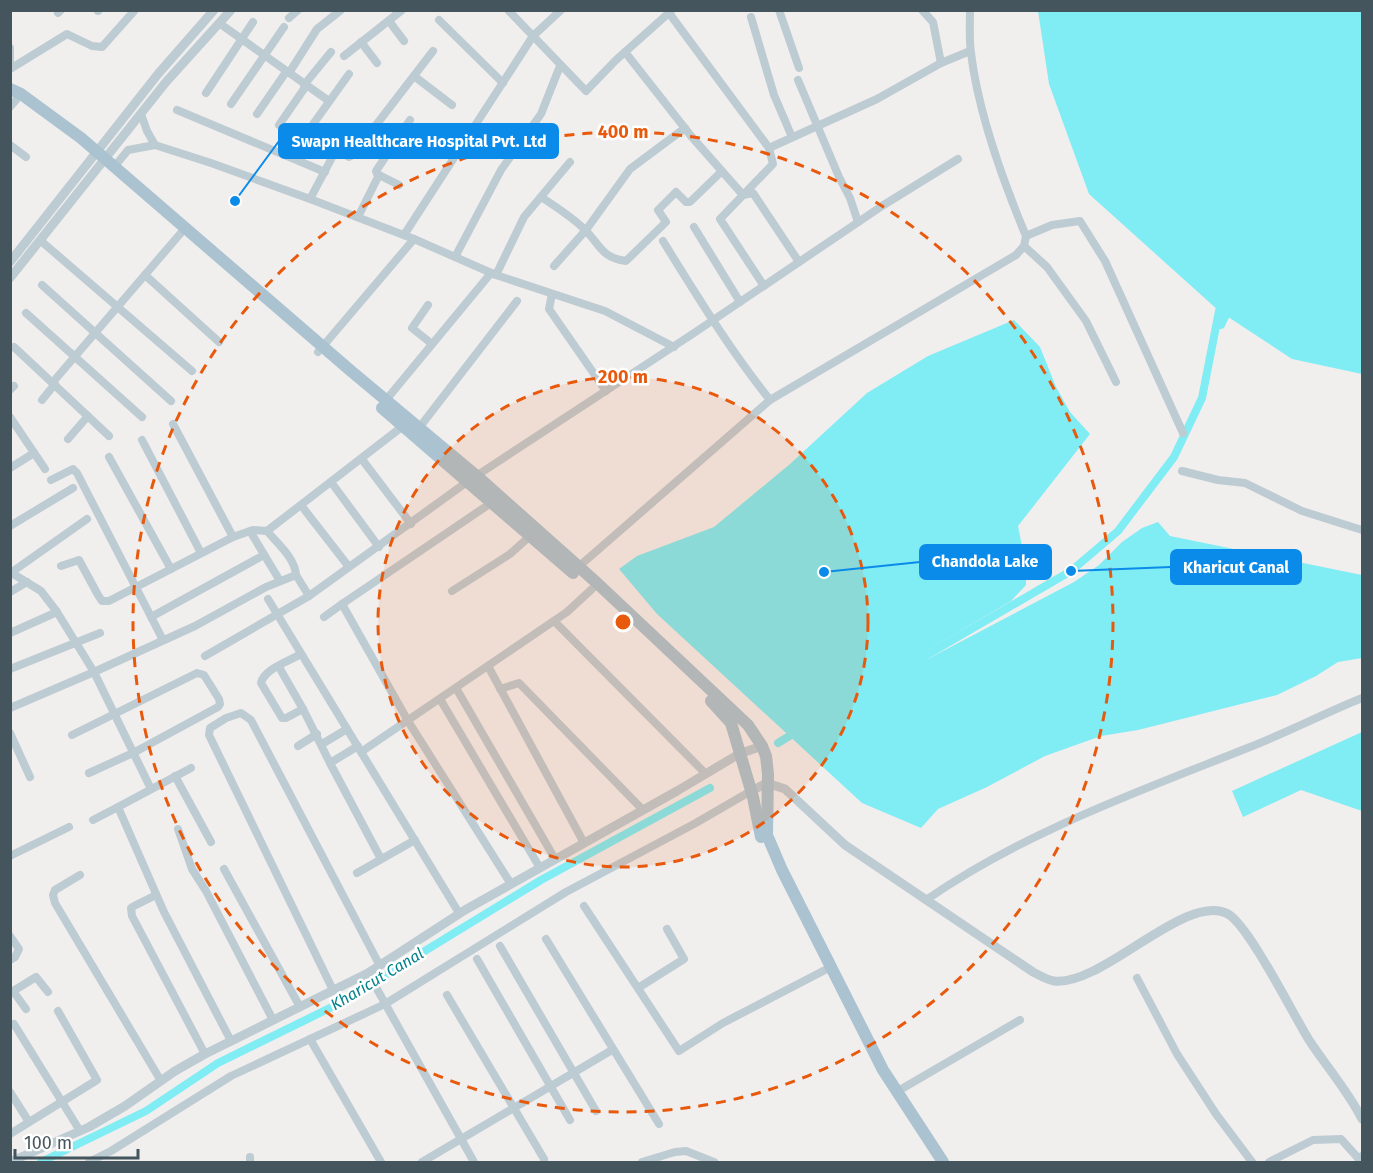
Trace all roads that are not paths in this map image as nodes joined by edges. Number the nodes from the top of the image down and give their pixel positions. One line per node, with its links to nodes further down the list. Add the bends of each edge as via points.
1 (135, 10): 36 (street, via 102,47 67,34)
2 (214, 10): 61 (street, via 158,74)
3 (231, 10): 18 (street)
4 (298, 10): 14 (street)
5 (341, 10): 37 (street, via 317,29)
6 (402, 10): 16 (street)
7 (507, 10): 20 (street)
8 (561, 10): 20 (street)
9 (779, 10): 35 (street)
10 (922, 10): 33 (street, via 933,22)
11 (970, 10): 26 (street)
12 (670, 12): 28 (street); 59 (street)
13 (751, 16): 56 (street, via 774,96)
14 (289, 18)
15 (439, 20): 41 (street)
16 (389, 21): 22 (street); 23 (street)
17 (253, 22): 21 (street)
18 (219, 23): 21 (street); 49 (street)
19 (284, 27): 29 (street)
20 (532, 36): 34 (street); 41 (street)
21 (242, 39): 29 (street); 43 (street)
22 (404, 40)
23 (361, 42): 30 (street); 32 (street)
24 (10, 48): 31 (street)
25 (433, 51): 39 (street)
26 (970, 51): 33 (street); 78 (street, via 992,144)
27 (332, 52): 42 (street)
28 (625, 52): 34 (street, via 586,91); 54 (street)
29 (264, 55): 37 (street); 46 (street)
30 (344, 56)
31 (10, 61)
32 (377, 63)
33 (941, 63): 53 (street, via 877,99)
34 (560, 66): 84 (street, via 541,114 501,170)
35 (799, 68)
36 (10, 69)
37 (288, 72): 42 (street); 50 (street)
38 (349, 74): 45 (street)
39 (414, 76): 47 (street); 66 (street, via 353,155 349,157 336,150)
40 (798, 80): 53 (street)
41 (503, 83): 77 (street)
42 (305, 85): 45 (street); 52 (street)
43 (206, 93)
44 (12, 98): 61 (main road)
45 (329, 101): 55 (street)
46 (231, 104)
47 (452, 105)
48 (177, 110): 66 (street)
49 (141, 114): 58 (street); 61 (street)
50 (257, 114)
51 (410, 120): 67 (street, via 376,171)
52 (279, 124)
53 (819, 125): 56 (street); 73 (street)
54 (685, 128): 65 (street); 76 (street, via 630,169)
55 (306, 134)
56 (792, 137): 59 (street)
57 (10, 145): 60 (street)
58 (155, 145): 64 (street, via 128,150); 71 (street)
59 (769, 148): 69 (street, via 773,164)
60 (26, 157)
61 (99, 157): 64 (main road); 75 (main road); 80 (street); 83 (street)
62 (958, 159): 73 (street)
63 (570, 162): 70 (street)
64 (115, 166): 75 (main road)
65 (722, 171): 69 (street); 76 (street, via 690,202 676,192 658,210 666,222 626,261 610,258)
66 (325, 172): 71 (street)
67 (379, 175): 68 (street); 72 (street)
68 (399, 185)
69 (743, 195): 85 (street, via 753,194); 91 (street, via 720,219)
70 (541, 196): 76 (street); 87 (street, via 524,217)
71 (310, 199): 72 (street)
72 (358, 218): 77 (street)
73 (858, 222): 85 (street)
74 (694, 227): 94 (street)
75 (183, 230): 88 (street); 104 (main road)
76 (586, 230): 86 (street)
77 (404, 236): 79 (street)
78 (1026, 236): 82 (street); 120 (street, via 1052,225 1080,221 1105,261)
79 (414, 239): 84 (street); 104 (street)
80 (41, 241): 89 (street); 96 (street)
81 (663, 241): 98 (street)
82 (1024, 246): 107 (street, via 1047,267 1086,321); 112 (street, via 1016,255)
83 (12, 256)
84 (455, 257): 87 (street)
85 (799, 262): 91 (street)
86 (554, 266)
87 (494, 274): 92 (street); 101 (street)
88 (144, 275): 96 (street); 100 (street)
89 (10, 278)
90 (42, 285): 99 (street)
91 (764, 286): 94 (street)
92 (552, 294): 103 (street, via 605,311); 109 (street, via 549,309)
93 (517, 301): 119 (street)
94 (740, 302): 98 (street)
95 (429, 305): 101 (street, via 412,328)
96 (117, 307): 99 (street); 106 (street)
97 (26, 313): 105 (street)
98 (712, 321): 103 (street); 112 (street)
99 (95, 333): 105 (street); 113 (street)
100 (219, 342)
101 (432, 344): 111 (street)
102 (14, 347): 108 (street)
103 (674, 347): 109 (street)
104 (321, 349): 111 (main road); 118 (main road)
105 (75, 356): 108 (street); 116 (street)
106 (192, 371)
107 (1116, 382)
108 (54, 383): 110 (street); 114 (street)
109 (606, 392): 130 (street)
110 (42, 400)
111 (386, 400): 119 (main road)
112 (770, 400): 150 (street)
113 (171, 401)
114 (88, 416): 121 (street); 122 (street)
115 (10, 417): 124 (street)
116 (142, 417)
117 (173, 424): 143 (street)
118 (403, 426): 130 (main road); 141 (street)
119 (419, 428): 130 (main road)
120 (1183, 433)
121 (109, 436)
122 (68, 439)
123 (142, 440): 145 (street)
124 (34, 453): 127 (street); 128 (street)
125 (109, 457): 149 (street)
126 (364, 462): 137 (street)
127 (10, 468)
128 (45, 469)
129 (1182, 471): 139 (street, via 1245,483 1302,511)
130 (472, 479): 134 (main road); 137 (street); 150 (main road)
131 (51, 480): 155 (street, via 73,469 77,472)
132 (334, 486): 144 (street)
133 (74, 488): 138 (street)
134 (491, 502): 142 (main road); 161 (street)
135 (304, 509): 148 (street)
136 (87, 519): 151 (street)
137 (411, 524): 144 (street)
138 (10, 526)
139 (1362, 530)
140 (250, 531): 141 (street); 143 (street); 146 (street)
141 (267, 531): 152 (street, via 296,567)
142 (530, 536): 150 (main road); 157 (street, via 510,554)
143 (233, 537): 145 (street)
144 (379, 547): 148 (street)
145 (201, 553): 149 (street)
146 (264, 555): 153 (street); 164 (street)
147 (62, 566): 155 (street, via 79,560 102,601)
148 (349, 567): 159 (street)
149 (171, 569): 155 (street)
150 (575, 570): 156 (main road); 191 (main road, via 684,663 748,725)
151 (11, 572): 154 (street)
152 (296, 575): 153 (street); 159 (street)
153 (280, 581): 169 (street)
154 (27, 582): 158 (street); 162 (street, via 41,591)
155 (136, 586): 164 (street)
156 (592, 589): 166 (street); 195 (main road, via 711,700 731,723)
157 (452, 591)
158 (10, 592)
159 (309, 596): 163 (street)
160 (268, 599): 163 (street)
161 (342, 604): 165 (street); 184 (street)
162 (57, 612): 167 (street); 170 (street)
163 (277, 615): 171 (street); 172 (street)
164 (152, 617): 169 (street)
165 (324, 617)
166 (554, 621): 174 (street); 199 (street)
167 (10, 633)
168 (100, 633): 170 (street)
169 (163, 640): 176 (street)
170 (76, 642): 175 (street); 176 (street)
171 (301, 654): 173 (street); 185 (street)
172 (205, 656)
173 (279, 666): 182 (street); 182 (street, via 266,673 261,683 282,718)
174 (488, 666): 177 (street); 178 (street)
175 (10, 669)
176 (94, 672): 181 (street); 183 (street)
177 (456, 688): 180 (street); 215 (street)
178 (500, 689): 206 (street, via 519,683); 212 (street)
179 (1362, 698): 222 (street, via 1050,831 962,875)
180 (440, 699): 184 (street); 216 (street)
181 (10, 708)
182 (303, 709): 187 (street)
183 (115, 714): 188 (street); 194 (street); 194 (street, via 200,673 219,699 218,707)
184 (408, 721): 193 (street); 220 (street)
185 (347, 729): 189 (street); 193 (street)
186 (10, 733): 192 (street)
187 (317, 734): 189 (street); 190 (street)
188 (72, 735)
189 (322, 744): 196 (street)
190 (297, 746)
191 (762, 746): 195 (street); 202 (main road)
192 (14, 749): 200 (street)
193 (360, 749): 196 (street); 210 (street)
194 (133, 753): 198 (street); 203 (street)
195 (739, 754): 199 (street); 204 (main road)
196 (330, 763): 214 (street)
197 (191, 768): 201 (street)
198 (88, 773)
199 (706, 774): 206 (street)
200 (30, 777)
201 (175, 777): 203 (street); 211 (street)
202 (767, 783): 204 (street); 222 (street, via 785,789 844,845); 254 (main road, via 770,844 835,978)
203 (151, 789): 205 (street)
204 (751, 791): 232 (main road, via 761,837); 240 (street, via 566,892)
205 (118, 807): 207 (street); 221 (street)
206 (643, 810): 212 (street)
207 (93, 820)
208 (69, 827): 213 (street)
209 (177, 828): 244 (street, via 192,869)
210 (415, 840): 214 (street); 224 (street)
211 (211, 842)
212 (584, 843): 215 (street)
213 (10, 856)
214 (381, 859): 218 (street)
215 (555, 859): 216 (street)
216 (540, 868): 220 (street)
217 (224, 869): 241 (street)
218 (357, 873)
219 (80, 874): 252 (street, via 55,890 55,903)
220 (511, 884): 224 (street)
221 (156, 895): 248 (street); 250 (street, via 134,906 132,915)
222 (926, 900): 257 (street, via 1033,972 1053,981 1094,970 1192,915 1208,910 1227,914 1255,948 1309,1040)
223 (585, 906): 235 (street)
224 (459, 913): 231 (street)
225 (667, 929): 235 (street, via 684,959)
226 (10, 936): 230 (street, via 19,949)
227 (546, 939): 249 (street)
228 (501, 946): 251 (street)
229 (477, 959): 253 (street)
230 (10, 960)
231 (380, 966): 233 (street); 236 (street, via 251,720 241,713 216,724 209,735)
232 (825, 970): 235 (street, via 723,1023 679,1051); 276 (main road, via 878,1073)
233 (368, 973): 236 (street); 240 (street)
234 (1137, 978): 278 (street, via 1177,1054)
235 (638, 988)
236 (333, 990): 241 (street)
237 (12, 992): 238 (street, via 36,977); 242 (street)
238 (48, 992)
239 (447, 995): 258 (street)
240 (385, 1004): 247 (street); 266 (street)
241 (300, 1007): 244 (street)
242 (26, 1009)
243 (58, 1011): 256 (street, via 97,1080)
244 (273, 1020): 248 (street)
245 (1020, 1020): 254 (street)
246 (14, 1024): 256 (street)
247 (310, 1039): 270 (street, via 231,1076); 271 (street)
248 (231, 1041): 250 (street)
249 (612, 1050): 251 (street); 263 (street)
250 (205, 1054): 252 (street)
251 (574, 1072): 253 (street); 259 (street)
252 (160, 1081): 264 (street)
253 (550, 1086): 258 (street); 261 (street)
254 (898, 1091): 277 (main road)
255 (10, 1092): 262 (street)
256 (62, 1102): 262 (street); 264 (street)
257 (1359, 1105): 260 (street)
258 (513, 1108): 266 (street); 268 (street)
259 (596, 1111)
260 (1362, 1119)
261 (570, 1120)
262 (29, 1122): 265 (street)
263 (659, 1124)
264 (80, 1131): 269 (street)
265 (10, 1134)
266 (461, 1139): 272 (street); 273 (street)
267 (1362, 1156): 279 (street, via 1358,1158 1341,1139 1313,1140)
268 (544, 1159)
269 (10, 1162)
270 (89, 1162)
271 (381, 1162)
272 (422, 1162)
273 (474, 1162)
274 (642, 1162): 275 (street, via 686,1152)
275 (714, 1162)
276 (936, 1162)
277 (943, 1162)
278 (1252, 1162)
279 (1269, 1162)

